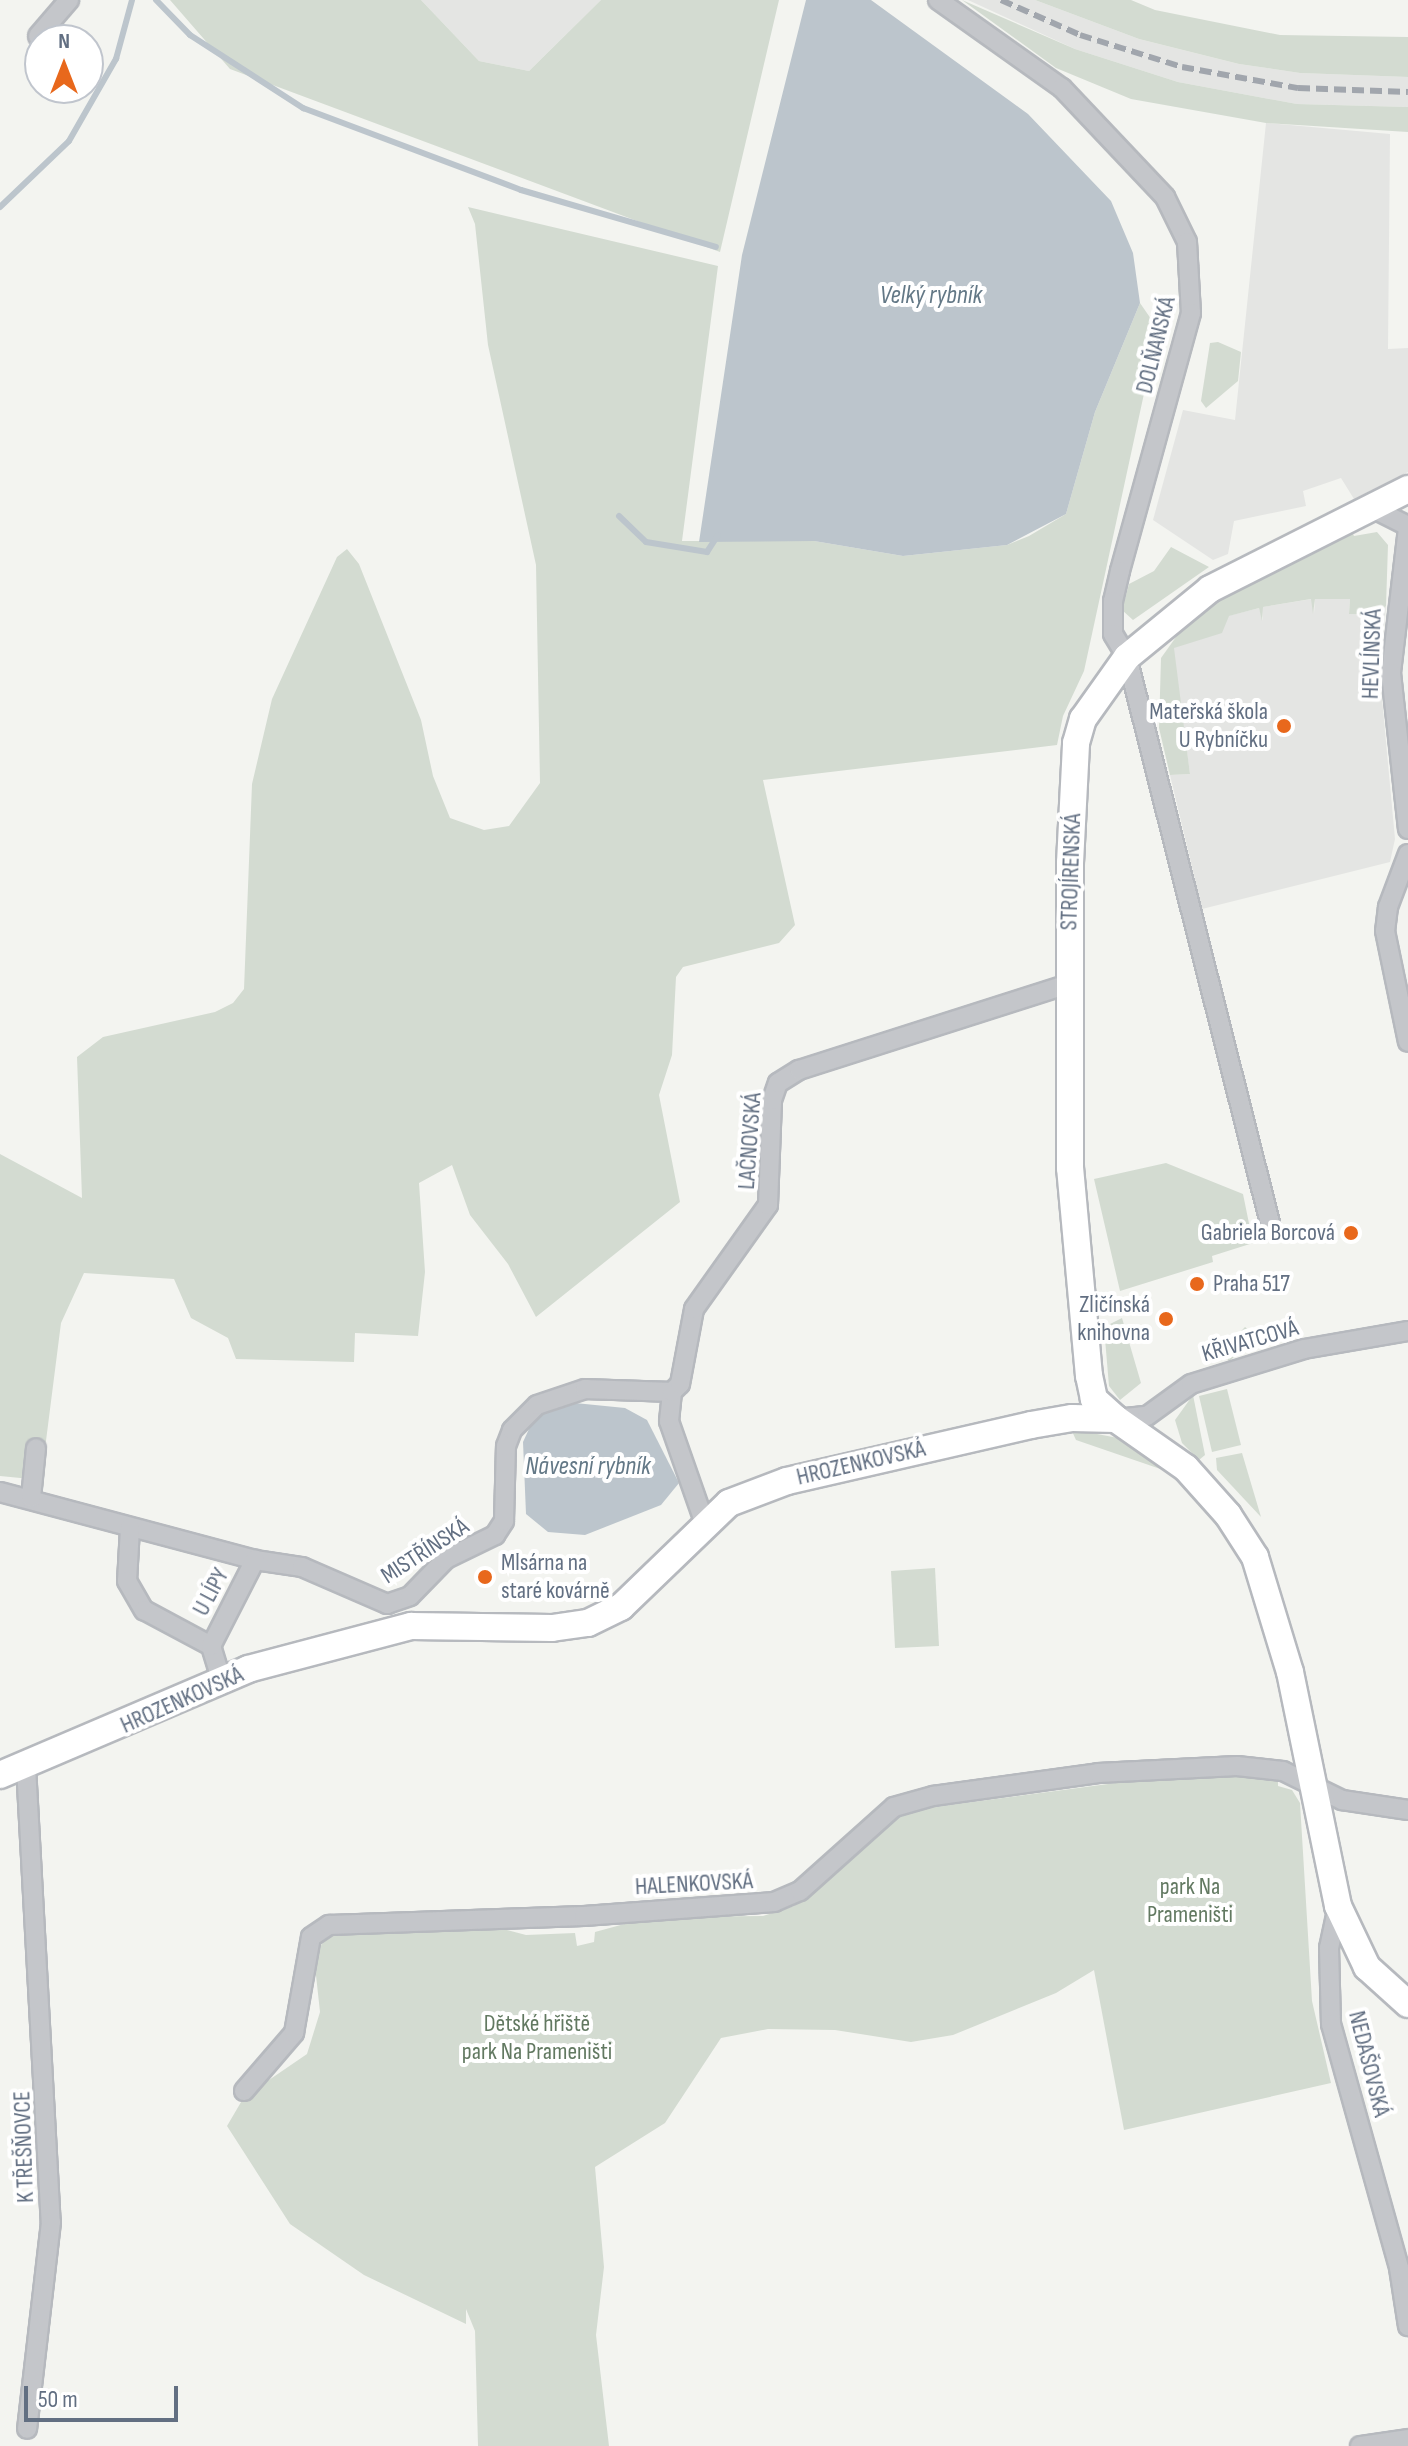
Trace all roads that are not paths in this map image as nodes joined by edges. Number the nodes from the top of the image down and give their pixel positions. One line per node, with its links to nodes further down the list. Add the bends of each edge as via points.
1 (69, 0): 3 (street)
2 (938, 0): 7 (street, DOLŇANSKÁ, via 1062,88 1165,197 1187,242 1191,313 1113,601 1113,634)
3 (48, 24)
4 (1408, 489): 5 (street, STROJÍRENSKÁ)
5 (1372, 508): 6 (street); 7 (street, STROJÍRENSKÁ, via 1210,589)
6 (1408, 527): 8 (street, HEVLÍNSKÁ, via 1391,673)
7 (1127, 657): 10 (street, STROJÍRENSKÁ, via 1095,698 1076,743); 12 (street, DOLŇANSKÁ)
8 (1408, 829)
9 (1408, 854): 11 (street, via 1386,911 1385,931)
10 (1068, 984): 14 (street, LAČNOVSKÁ, via 783,1078 772,1100 768,1205 694,1309 680,1384); 15 (street, STROJÍRENSKÁ, via 1070,1168 1089,1376 1094,1399)
11 (1408, 1042)
12 (1272, 1231)
13 (1408, 1331): 15 (street, KŘIVATCOVÁ, via 1304,1349 1191,1384 1147,1416)
14 (672, 1392): 19 (street, LAČNOVSKÁ, via 669,1421); 22 (street, MISTŘÍNSKÁ, via 585,1389 537,1405 512,1430 506,1446 504,1521 495,1535 446,1559 410,1596)
15 (1116, 1419): 19 (street, HROZENKOVSKÁ, via 1045,1422 848,1464 729,1503); 28 (street, via 1186,1468 1243,1535 1280,1635)
16 (36, 1448): 18 (street)
17 (0, 1492): 18 (street, MISTŘÍNSKÁ)
18 (31, 1498): 20 (street, MISTŘÍNSKÁ)
19 (705, 1524): 23 (street, HROZENKOVSKÁ, via 621,1607 588,1623 552,1628 430,1623)
20 (130, 1528): 21 (street, MISTŘÍNSKÁ); 24 (street, U LÍPY, via 127,1581 144,1610)
21 (255, 1560): 22 (street, MISTŘÍNSKÁ, via 302,1567); 24 (street, U LÍPY)
22 (387, 1604): 23 (street, MISTŘÍNSKÁ)
23 (392, 1632): 25 (street, HROZENKOVSKÁ)
24 (211, 1646): 25 (street, U LÍPY)
25 (221, 1679): 26 (street, HROZENKOVSKÁ)
26 (26, 1766): 27 (street, HROZENKOVSKÁ); 34 (street, K TŘEŠŇOVCE, via 51,2222)
27 (0, 1775)
28 (1315, 1783): 29 (street, HALENKOVSKÁ, via 1342,1800); 30 (street); 32 (street, HALENKOVSKÁ, via 1283,1771 1223,1765 984,1788 894,1807 800,1891 774,1902 584,1916 329,1925 311,1937 294,2033)
29 (1408, 1810)
30 (1338, 1906): 31 (street, via 1367,1967); 33 (street, NEDAŠOVSKÁ, via 1329,1948 1331,2024 1399,2268)
31 (1408, 2004)
32 (244, 2091)
33 (1408, 2326)
34 (27, 2429)
35 (1406, 2438): 36 (street)
36 (1360, 2446)

